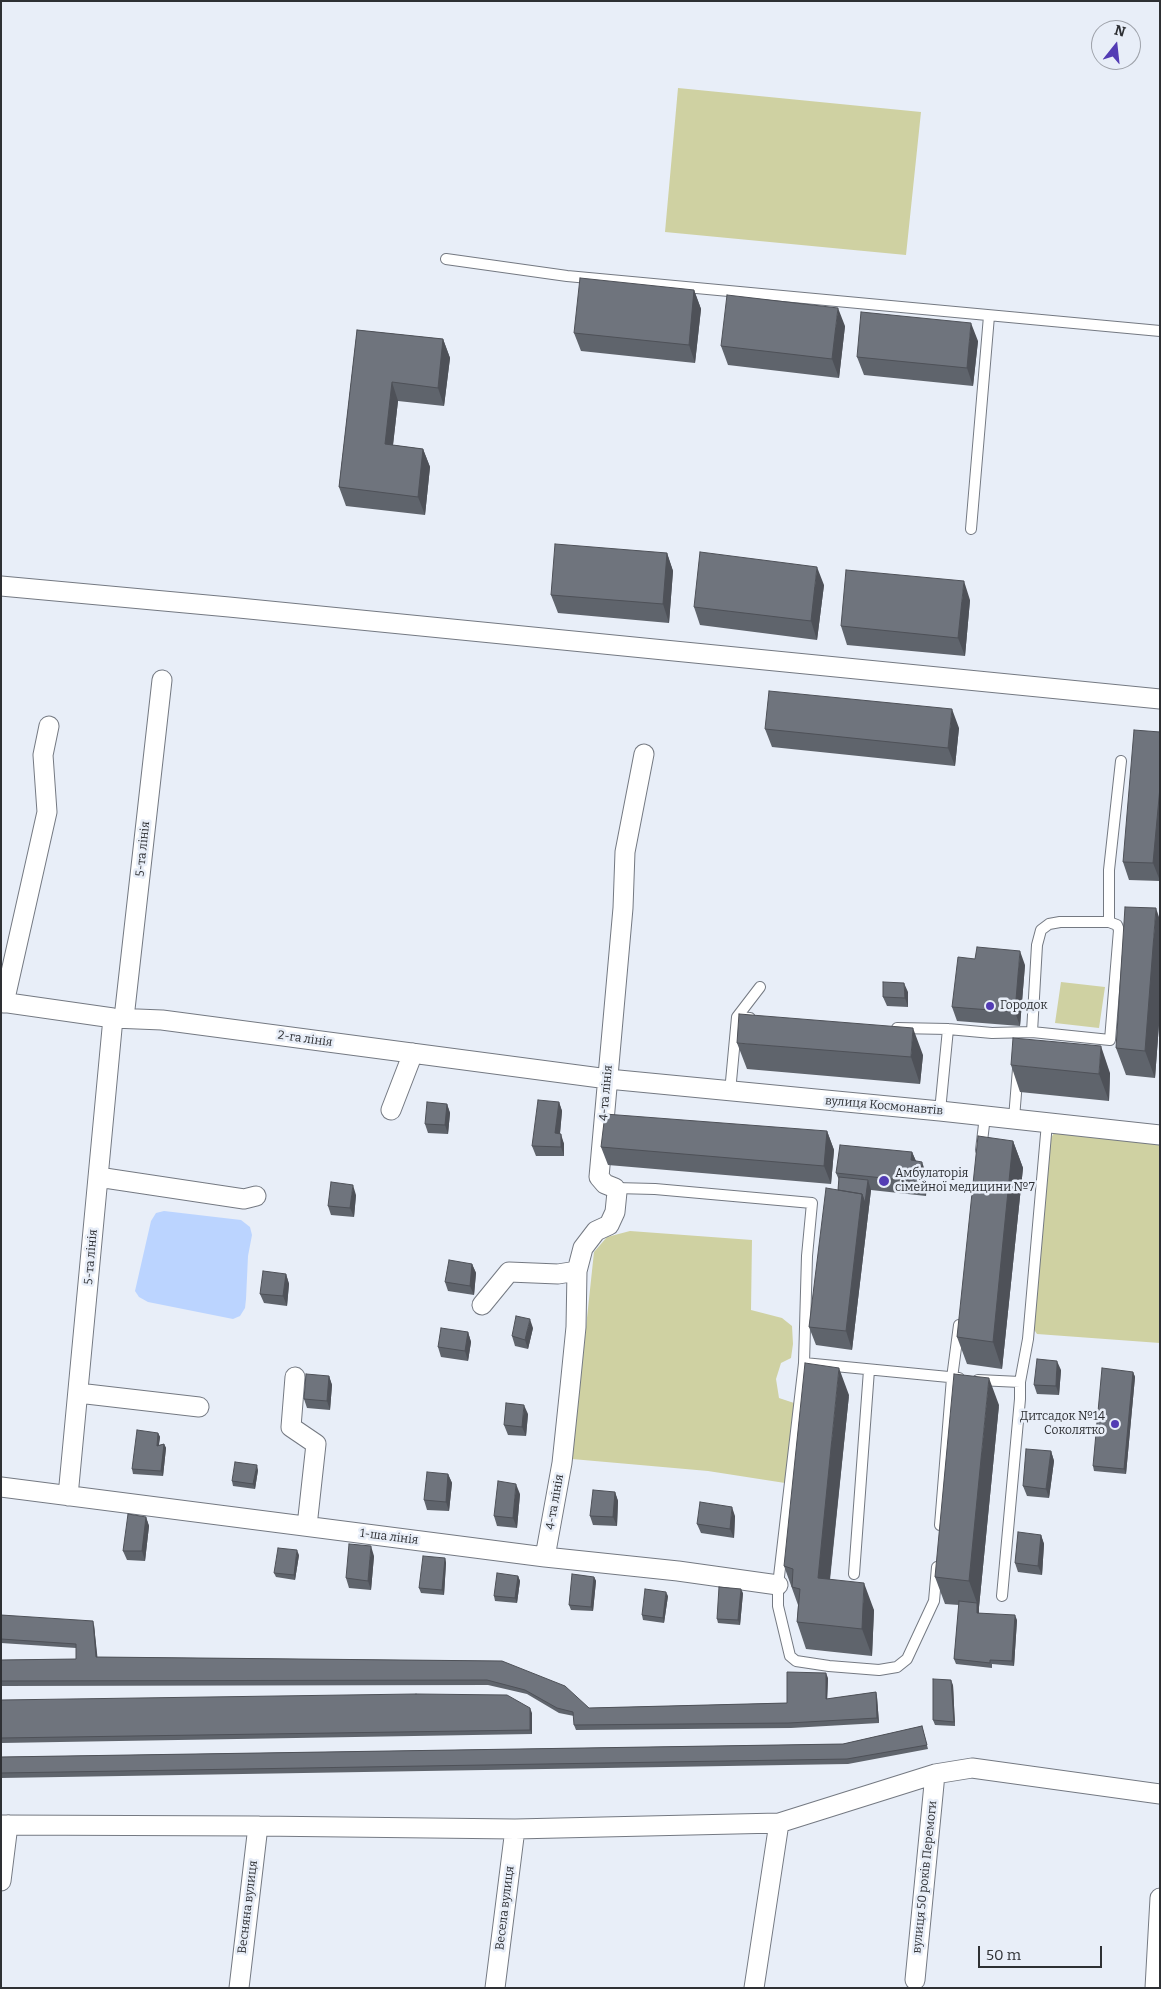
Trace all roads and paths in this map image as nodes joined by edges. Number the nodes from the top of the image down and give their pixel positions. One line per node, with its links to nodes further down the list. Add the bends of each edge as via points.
1 (446, 259): 2 (lane, via 566,276)
2 (990, 316): 3 (lane); 4 (lane)
3 (1160, 331)
4 (971, 529)
5 (1, 586): 7 (street)
6 (162, 680): 15 (street, 5-та лінія)
7 (1160, 699)
8 (49, 726): 13 (street, via 43,755 47,812)
9 (644, 754): 22 (street, 4-та лінія, via 625,852)
10 (1121, 760): 11 (lane, via 1109,870)
11 (1108, 922): 19 (lane, via 1055,923 1041,930 1037,945); 19 (lane, via 1117,925 1119,930 1110,1040)
12 (760, 987): 14 (lane)
13 (2, 1003): 15 (street, 2-га лінія)
14 (737, 1017): 16 (lane); 23 (lane)
15 (118, 1018): 20 (street, 2-га лінія, via 162,1020); 31 (street, 5-та лінія)
16 (761, 1018)
17 (887, 1028): 18 (lane)
18 (948, 1028): 19 (lane, via 1020,1038); 25 (lane)
19 (1032, 1032)
20 (413, 1053): 22 (street, 2-га лінія); 24 (street)
21 (1018, 1061): 27 (lane)
22 (608, 1079): 23 (street, вулиця Космонавтів); 32 (street, 4-та лінія, via 599,1177 604,1184)
23 (730, 1092): 25 (street, вулиця Космонавтів)
24 (391, 1110)
25 (940, 1110): 26 (street, вулиця Космонавтів)
26 (985, 1116): 27 (street, вулиця Космонавтів); 30 (lane)
27 (1014, 1118): 28 (street, вулиця Космонавтів)
28 (1047, 1122): 29 (street, вулиця Космонавтів); 41 (lane, via 1028,1338)
29 (1160, 1135)
30 (981, 1156)
31 (98, 1177): 33 (street, via 244,1199); 42 (street, 5-та лінія)
32 (615, 1188): 34 (street, 4-та лінія, via 615,1212 609,1225 596,1231 583,1248); 37 (lane, via 812,1203)
33 (256, 1196)
34 (577, 1272): 35 (street, via 509,1272); 49 (street, 4-та лінія, via 576,1327 562,1462)
35 (482, 1305)
36 (961, 1310): 40 (lane)
37 (804, 1363): 38 (lane); 51 (lane)
38 (869, 1370): 40 (lane); 50 (lane)
39 (295, 1377): 46 (street, via 291,1427 316,1444)
40 (952, 1378): 41 (lane); 47 (lane)
41 (1020, 1382): 52 (lane)
42 (78, 1393): 43 (street); 45 (street, 5-та лінія)
43 (199, 1407)
44 (1, 1487): 45 (street, 1-ша лінія)
45 (68, 1496): 46 (street, 1-ша лінія)
46 (307, 1526): 49 (street, 1-ша лінія)
47 (940, 1533)
48 (938, 1553): 51 (lane, via 934,1601 907,1659 897,1667 879,1670 796,1661 790,1656 778,1606)
49 (545, 1557): 51 (street, 1-ша лінія)
50 (854, 1574)
51 (778, 1585)
52 (1002, 1596)
53 (935, 1774): 54 (street, via 972,1768); 55 (street); 61 (street, вулиця 50 років Перемоги)
54 (1160, 1794)
55 (779, 1823): 58 (street); 64 (street)
56 (5, 1825): 57 (street); 59 (street)
57 (258, 1826): 58 (street); 62 (street, Весняна вулиця)
58 (515, 1829): 63 (street, Весела вулиця)
59 (1, 1882)
60 (1160, 1898): 65 (street)
61 (915, 1980)
62 (239, 1988)
63 (495, 1988)
64 (754, 1988)
65 (1156, 1988)

